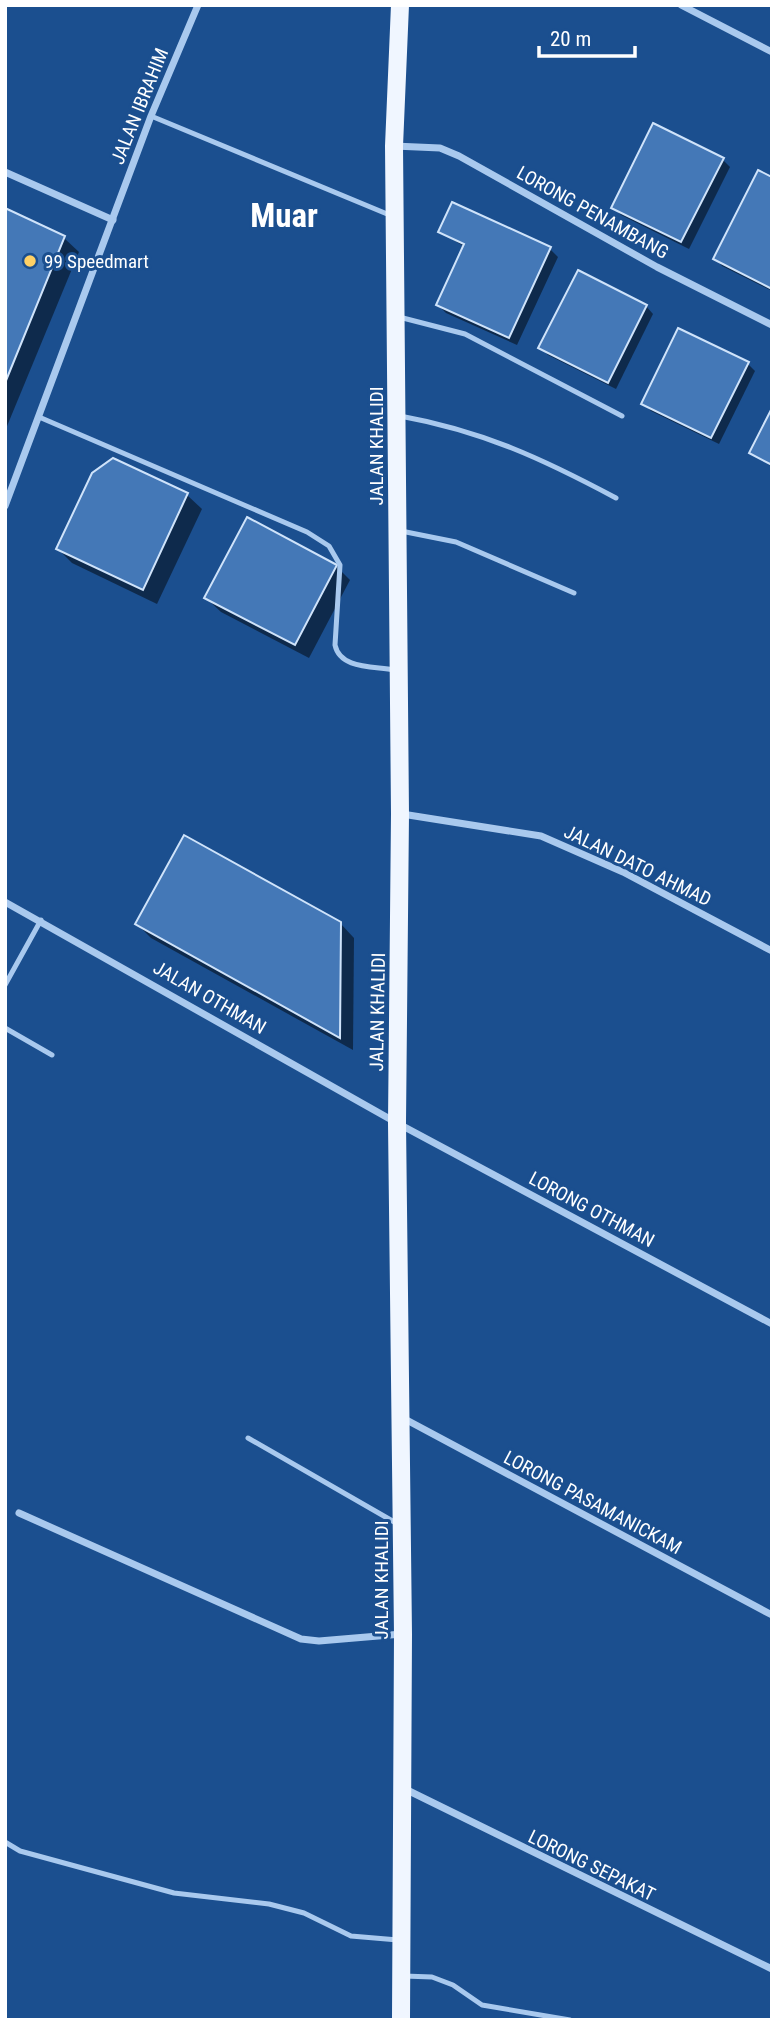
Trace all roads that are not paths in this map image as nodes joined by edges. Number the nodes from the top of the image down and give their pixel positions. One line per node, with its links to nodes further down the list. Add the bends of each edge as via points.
1 (198, 5): 5 (street, JALAN IBRAHIM)
2 (400, 5): 6 (main road, JALAN KHALIDI)
3 (681, 5): 4 (street)
4 (772, 52)
5 (151, 116): 8 (lane); 9 (street, JALAN IBRAHIM)
6 (394, 146): 8 (main road, JALAN KHALIDI); 11 (street, LORONG PENAMBANG, via 440,148 459,156 657,267)
7 (5, 173): 9 (street)
8 (395, 217): 10 (main road, JALAN KHALIDI)
9 (113, 220): 13 (street, JALAN IBRAHIM)
10 (396, 317): 12 (main road, JALAN KHALIDI); 14 (lane, via 465,334)
11 (772, 325)
12 (397, 415): 15 (lane, via 454,427 537,456); 17 (main road, JALAN KHALIDI)
13 (39, 416): 16 (street, JALAN IBRAHIM); 19 (lane, via 307,532 329,546 340,565 337,654 346,662)
14 (622, 416)
15 (616, 498)
16 (5, 506)
17 (398, 531): 18 (lane, via 456,542); 19 (main road, JALAN KHALIDI)
18 (574, 593)
19 (399, 671): 20 (main road, JALAN KHALIDI)
20 (400, 814): 23 (street, JALAN DATO AHMAD, via 541,836 623,872); 27 (main road, JALAN KHALIDI)
21 (5, 902): 22 (street, JALAN OTHMAN)
22 (41, 920): 24 (lane); 27 (street, JALAN OTHMAN)
23 (772, 951)
24 (5, 985)
25 (5, 1028): 26 (lane)
26 (52, 1055)
27 (397, 1123): 28 (street, LORONG OTHMAN); 29 (main road, JALAN KHALIDI)
28 (772, 1324)
29 (400, 1417): 32 (main road, JALAN KHALIDI); 33 (street, LORONG PASAMANICKAM)
30 (248, 1438): 32 (lane)
31 (19, 1513): 34 (street, via 301,1639 319,1642)
32 (402, 1526): 34 (main road, JALAN KHALIDI)
33 (772, 1615)
34 (403, 1634): 35 (main road, JALAN KHALIDI)
35 (400, 1786): 37 (main road, JALAN KHALIDI); 38 (street, LORONG SEPAKAT)
36 (5, 1842): 37 (lane, via 20,1851 174,1893 269,1904 303,1913 352,1936)
37 (401, 1941): 39 (main road, JALAN KHALIDI)
38 (772, 1969)
39 (401, 1976): 40 (main road, JALAN KHALIDI); 41 (lane, via 453,1985 482,2005)
40 (401, 2020)
41 (570, 2020)

